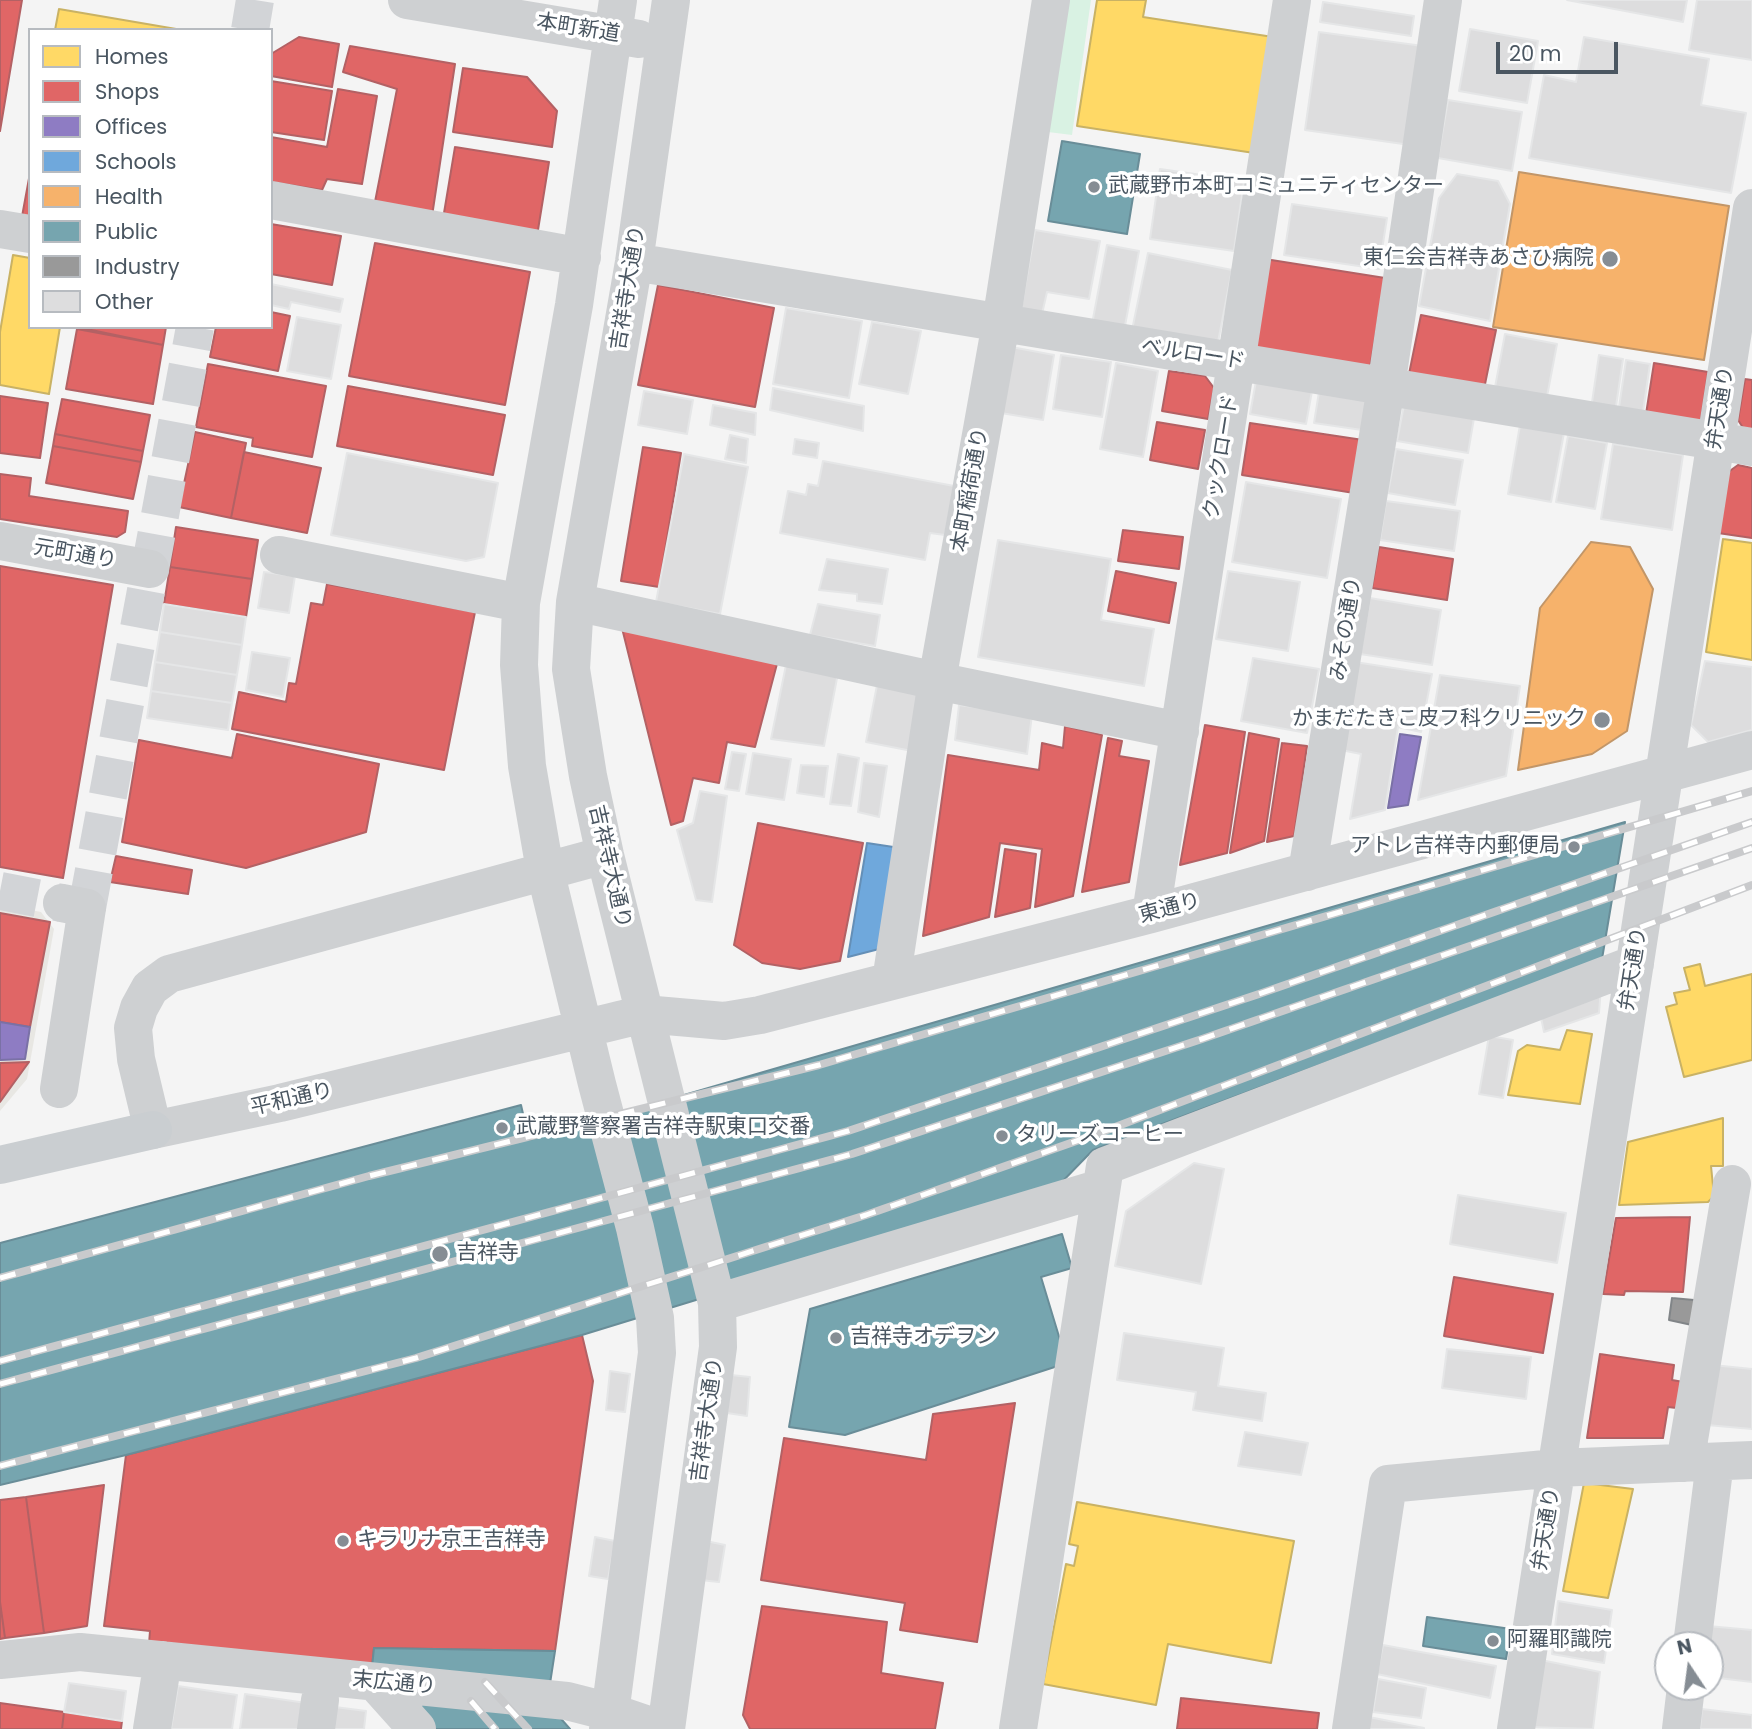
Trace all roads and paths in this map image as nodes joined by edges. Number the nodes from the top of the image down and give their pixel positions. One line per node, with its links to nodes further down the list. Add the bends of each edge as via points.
1 (407, 0): 6 (street, 本町新道)
2 (671, 0): 7 (street, 吉祥寺大通り)
3 (1051, 0): 14 (street, 本町稲荷通り)
4 (1292, 0): 15 (street, クックロード)
5 (1443, 0): 16 (street, みその通り)
6 (616, 17): 7 (street, 本町新道); 12 (street)
7 (665, 43): 13 (street, 吉祥寺大通り)
8 (273, 201): 12 (street)
9 (1752, 208): 17 (street, 弁天通り)
10 (0, 229): 11 (street)
11 (28, 234)
12 (582, 257): 22 (street)
13 (634, 262): 14 (street, ベルロード); 21 (street, 吉祥寺大通り)
14 (1001, 323): 15 (street, ベルロード); 23 (street, 本町稲荷通り)
15 (1236, 362): 16 (street, ベルロード); 24 (street, クックロード)
16 (1386, 387): 17 (street, ベルロード); 29 (street, みその通り)
17 (1734, 444): 26 (street, 弁天通り)
18 (0, 541): 20 (street, 元町通り)
19 (279, 555): 22 (street)
20 (150, 569)
21 (575, 601): 23 (street); 27 (street, 吉祥寺大通り, via 571,669)
22 (520, 603): 28 (street, via 519,665 527,766)
23 (937, 681): 24 (street); 33 (street, 本町稲荷通り)
24 (1180, 731): 31 (street, クックロード)
25 (1752, 750): 26 (street, 東通り)
26 (1664, 773): 29 (street, 東通り); 32 (street, 弁天通り)
27 (605, 855): 28 (street); 34 (street, 吉祥寺大通り)
28 (545, 870): 35 (street); 37 (street, via 159,980 144,998 133,1028)
29 (1307, 872): 31 (street, 東通り)
30 (75, 905): 36 (street)
31 (1152, 914): 33 (street, 東通り)
32 (1635, 964): 40 (street, via 1105,1166); 43 (street, 弁天通り)
33 (891, 981): 34 (street, 東通り, via 724,1021)
34 (644, 1014): 35 (street, 東通り); 41 (street, 吉祥寺大通り)
35 (582, 1028): 37 (street, 平和通り); 49 (street, via 638,1241 655,1318 657,1353)
36 (59, 1089)
37 (153, 1130): 38 (main road, 平和通り)
38 (0, 1165)
39 (1732, 1184): 42 (street)
40 (1101, 1188): 41 (street); 54 (street)
41 (717, 1303): 53 (street, 吉祥寺大通り, via 718,1347)
42 (1717, 1462): 43 (street); 44 (street)
43 (1556, 1468): 55 (street, via 1388,1484); 56 (street, 弁天通り)
44 (1694, 1631)
45 (0, 1660): 46 (street, 末広通り, via 80,1652)
46 (163, 1660): 47 (street, 末広通り); 50 (street)
47 (375, 1682): 49 (street, 末広通り, via 567,1701); 51 (street)
48 (1684, 1701): 57 (street)
49 (609, 1720): 52 (street, 末広通り)
50 (152, 1729)
51 (417, 1729)
52 (660, 1729)
53 (666, 1729)
54 (1018, 1729)
55 (1351, 1729)
56 (1516, 1729)
57 (1681, 1729)

